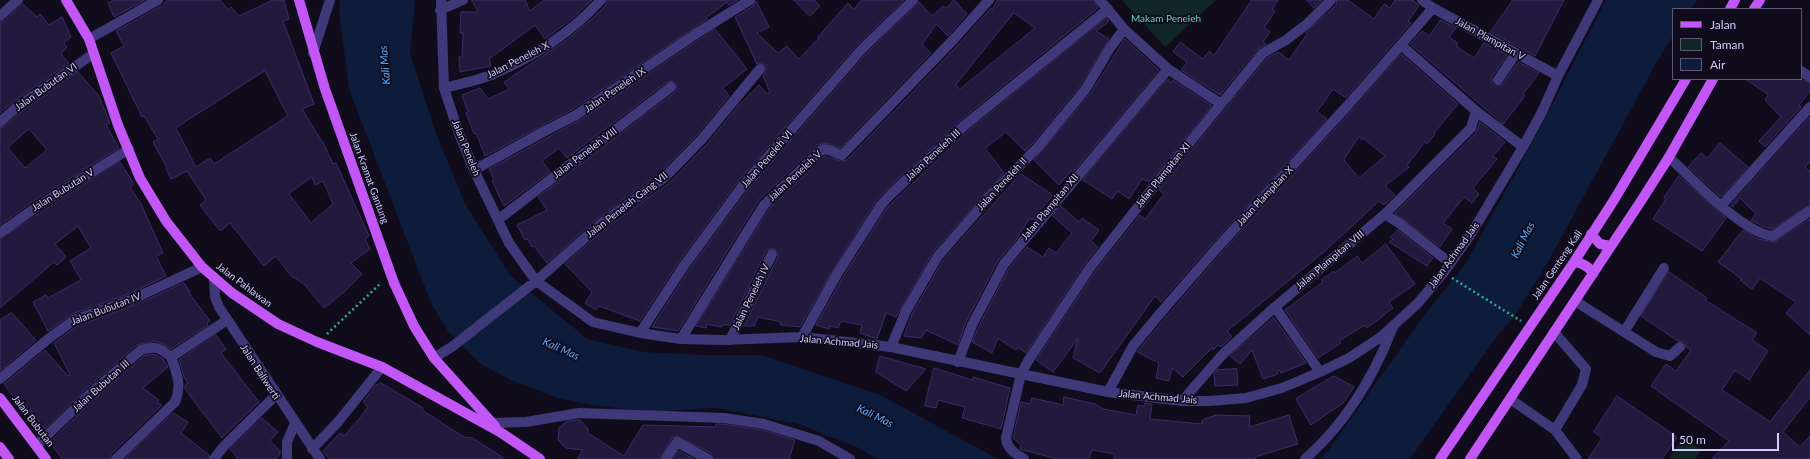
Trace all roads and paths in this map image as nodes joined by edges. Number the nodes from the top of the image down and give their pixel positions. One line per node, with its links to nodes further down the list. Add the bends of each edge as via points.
1 (18, 0): 18 (street)
2 (66, 0): 20 (main road, Jalan Pahlawan)
3 (158, 0): 20 (street)
4 (299, 0): 22 (main road, Jalan Kramat Gantung)
5 (330, 0): 22 (street)
6 (463, 0): 15 (street)
7 (602, 0): 32 (street, Jalan Peneleh X, via 544,48 490,75)
8 (750, 0): 40 (street, Jalan Peneleh IX, via 576,115)
9 (913, 0): 65 (street, Jalan Peneleh VI, via 862,49 744,184 683,267)
10 (989, 0): 67 (street, Jalan Peneleh V, via 842,155 824,149 820,151 764,205)
11 (1100, 0): 17 (street)
12 (1331, 0): 33 (street, Jalan Plampitan XI, via 1307,24 1263,53)
13 (1422, 0): 16 (street, Jalan Plampitan V)
14 (1598, 0): 27 (street, Jalan Achmad Jais)
15 (441, 5): 32 (street, Jalan Peneleh)
16 (1433, 8): 21 (street, Jalan Plampitan X); 23 (street, Jalan Plampitan V)
17 (1108, 9): 19 (street); 66 (street, Jalan Peneleh III, via 965,125 891,194 837,274)
18 (0, 16)
19 (1124, 29): 26 (street); 70 (street, Jalan Peneleh II, via 1085,90 1037,148 938,256 906,312)
20 (89, 39): 24 (main road, Jalan Pahlawan)
21 (1401, 45): 35 (street); 79 (street, Jalan Plampitan X, via 1163,310 1133,346)
22 (314, 53): 53 (main road, Jalan Kramat Gantung)
23 (1516, 53): 27 (street, Jalan Plampitan V); 28 (street)
24 (93, 54): 36 (street, Jalan Bubutan VI, via 17,106); 38 (main road, Jalan Pahlawan)
25 (760, 69): 57 (street, Jalan Peneleh Gang VII, via 702,139 664,178 603,222)
26 (1168, 69): 33 (street); 74 (street, Jalan Plampitan XII, via 1004,264 972,325)
27 (1558, 76): 37 (street, Jalan Achmad Jais)
28 (1498, 80)
29 (1685, 80): 46 (main road, Jalan Genteng Kali)
30 (1712, 80): 39 (main road)
31 (671, 87): 44 (street, Jalan Peneleh VIII)
32 (444, 88): 40 (street, Jalan Peneleh)
33 (1221, 104): 77 (street, Jalan Plampitan XI, via 1089,269)
34 (1810, 107): 41 (street)
35 (1476, 111): 37 (street); 43 (street, Jalan Plampitan VIII, via 1471,128)
36 (0, 122)
37 (1524, 147): 50 (street, Jalan Achmad Jais, via 1471,234)
38 (129, 149): 45 (street, Jalan Bubutan V); 51 (main road, Jalan Pahlawan, via 140,178)
39 (1669, 157): 41 (street); 47 (main road)
40 (474, 170): 44 (street, Jalan Peneleh)
41 (1721, 206): 42 (street, via 1767,236 1773,236)
42 (1810, 211)
43 (1385, 214): 50 (street); 59 (street, Jalan Plampitan VIII)
44 (499, 218): 57 (street, Jalan Peneleh, via 509,243)
45 (0, 233)
46 (1591, 234): 47 (main road, via 1600,244); 49 (main road, Jalan Genteng Kali)
47 (1611, 246): 54 (main road)
48 (772, 254): 68 (street, Jalan Peneleh IV)
49 (1574, 262): 54 (main road, via 1586,265); 103 (main road, Jalan Genteng Kali)
50 (1450, 263): 62 (street, Jalan Achmad Jais, via 1418,303)
51 (202, 267): 56 (main road, Jalan Pahlawan); 78 (street, Jalan Bubutan IV, via 134,299 74,320)
52 (1664, 268): 64 (street)
53 (391, 274): 69 (path); 73 (main road, Jalan Kramat Gantung, via 414,326)
54 (1594, 274): 58 (main road)
55 (1451, 277): 61 (path)
56 (214, 279): 60 (street, Jalan Baliwerti, via 219,308); 69 (main road, Jalan Pahlawan, via 265,316)
57 (536, 281): 65 (street, Jalan Achmad Jais, via 593,322); 73 (street, via 454,346)
58 (1575, 301): 63 (main road); 64 (street)
59 (1275, 307): 76 (street); 83 (street, Jalan Plampitan VIII, via 1223,354)
60 (227, 320): 72 (street); 80 (street, Jalan Baliwerti)
61 (1522, 321)
62 (1394, 325): 76 (street, Jalan Achmad Jais, via 1349,358); 102 (street, via 1382,357 1357,397 1319,446)
63 (1554, 332): 82 (main road); 86 (street, via 1586,369 1582,385)
64 (1624, 332): 71 (street, via 1664,355 1670,356)
65 (640, 333): 67 (street, Jalan Achmad Jais)
66 (802, 337): 68 (street, Jalan Achmad Jais); 70 (street, Jalan Achmad Jais)
67 (681, 339): 68 (street, Jalan Achmad Jais)
68 (730, 340)
69 (318, 342): 75 (main road, Jalan Pahlawan)
70 (891, 347): 74 (street, Jalan Achmad Jais)
71 (1680, 347)
72 (171, 358): 88 (street, Jalan Bubutan III, via 161,349 151,347 141,350 93,391); 93 (street, via 179,380 179,393 175,402)
73 (434, 358): 85 (main road, Jalan Kramat Gantung)
74 (958, 362): 77 (street, Jalan Achmad Jais)
75 (382, 367): 87 (main road, Jalan Pahlawan); 90 (street, via 360,397)
76 (1320, 372): 83 (street, Jalan Achmad Jais, via 1282,388 1246,398)
77 (1022, 374): 79 (street, Jalan Achmad Jais); 101 (street, Jalan Plampitan XI, via 1006,438 1008,447)
78 (0, 379)
79 (1108, 392): 83 (street, Jalan Achmad Jais)
80 (276, 395): 84 (street, Jalan Baliwerti); 94 (street)
81 (0, 398): 88 (main road, Jalan Bubutan)
82 (1510, 399): 86 (street); 104 (main road)
83 (1182, 401)
84 (295, 423): 90 (street, Jalan Baliwerti); 95 (street, via 287,442)
85 (492, 423): 87 (main road, Jalan Kramat Gantung); 100 (street, via 526,422 580,413 724,418 764,424 819,441)
86 (1555, 430): 105 (street)
87 (500, 432): 97 (main road)
88 (37, 445): 92 (main road, Jalan Bubutan)
89 (0, 447): 91 (main road)
90 (312, 449): 96 (street, Jalan Baliwerti)
91 (9, 459)
92 (46, 459)
93 (116, 459)
94 (214, 459)
95 (287, 459)
96 (320, 459)
97 (540, 459)
98 (666, 459): 99 (street, via 677,442)
99 (708, 459)
100 (850, 459)
101 (1024, 459)
102 (1305, 459)
103 (1440, 459)
104 (1470, 459)
105 (1578, 459)

